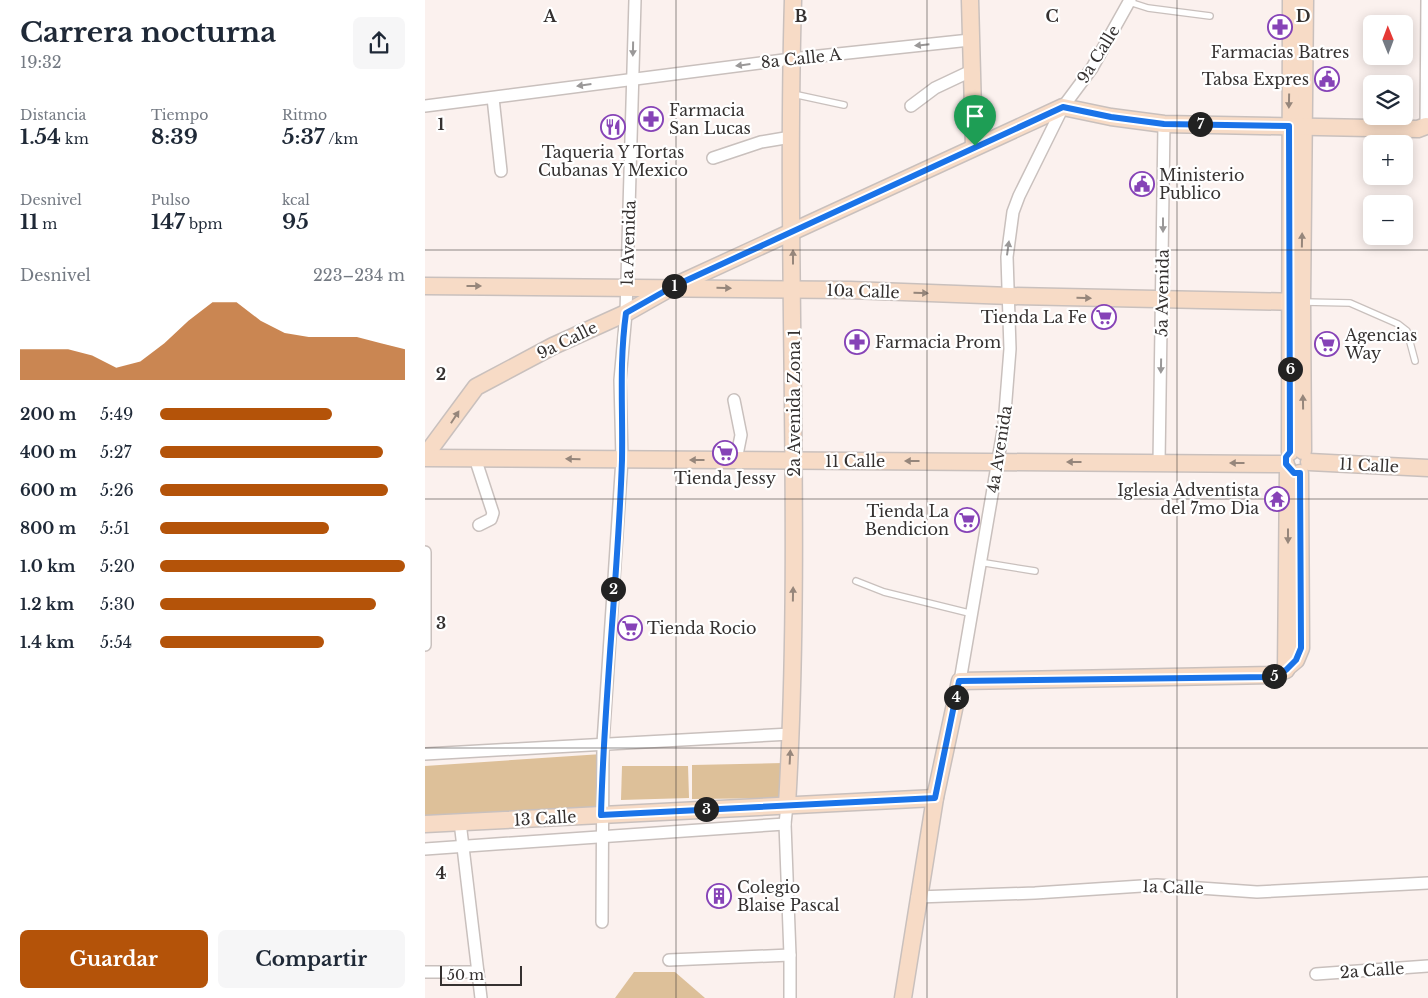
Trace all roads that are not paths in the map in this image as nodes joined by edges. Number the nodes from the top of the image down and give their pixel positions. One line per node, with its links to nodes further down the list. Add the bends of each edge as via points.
1 (635, 0): 13 (street, 1a Avenida, one-way to 13)
2 (793, 0): 10 (street, 2a Avenida Zona 1)
3 (970, 0): 9 (street)
4 (1291, 0): 21 (street, one-way to 21)
5 (1305, 0): 21 (street)
6 (1427, 0): 12 (street)
7 (1130, 1): 8 (lane, via 1148,8); 19 (street, 9a Calle, via 1092,68)
8 (1210, 16)
9 (970, 40): 10 (street, 8a Calle A, one-way to 10); 11 (street)
10 (791, 59): 13 (street, 8a Calle A, one-way to 13); 14 (street, 2a Avenida Zona 1)
11 (971, 72): 18 (street, via 935,88); 24 (street)
12 (1427, 73): 22 (street)
13 (633, 78): 15 (street, 8a Calle A, one-way to 15); 29 (street, 1a Avenida)
14 (791, 95): 16 (lane); 23 (street, 2a Avenida Zona 1)
15 (493, 98): 17 (street, 8a Calle A); 26 (street)
16 (844, 105)
17 (425, 106)
18 (911, 106)
19 (1063, 107): 20 (street); 24 (street, 9a Calle); 32 (street, 4a Avenida, one-way to 19, via 1007,257 1013,212)
20 (1164, 124): 21 (street); 33 (street, 5a Avenida, one-way to 33)
21 (1296, 126): 22 (street, via 1418,130); 34 (street)
22 (1426, 126)
23 (791, 137): 25 (street, via 761,142); 27 (street, 2a Avenida Zona 1)
24 (975, 146): 27 (street, 9a Calle)
25 (713, 158)
26 (501, 171)
27 (793, 231): 30 (street, 9a Calle); 31 (street, 2a Avenida Zona 1, one-way to 27)
28 (425, 286): 29 (street, 10a Calle, one-way to 29)
29 (627, 286): 30 (street, 10a Calle); 35 (street, 1a Avenida)
30 (672, 287): 31 (street, 10a Calle, one-way to 31); 35 (street, 9a Calle)
31 (793, 290): 32 (street, 10a Calle, one-way to 32); 42 (street, 2a Avenida Zona 1)
32 (1010, 296): 33 (street, 10a Calle, one-way to 33); 43 (street, 4a Avenida, via 1010,349)
33 (1163, 300): 34 (street, 10a Calle); 45 (street, 5a Avenida, one-way to 45)
34 (1296, 302): 36 (lane, via 1350,303 1398,324 1407,331); 44 (street)
35 (626, 313): 38 (street, 9a Calle, one-way to 35, via 476,387 553,346); 40 (street, 1a Avenida, via 620,380)
36 (1415, 361)
37 (734, 400): 41 (street, via 741,435)
38 (425, 457): 39 (street, 11 Calle)
39 (475, 458): 40 (street, 11 Calle, one-way to 39); 47 (street, via 493,513 491,519)
40 (622, 460): 41 (street, 11 Calle, one-way to 40); 56 (street, 1a Avenida)
41 (736, 460): 42 (street, 11 Calle)
42 (794, 461): 43 (street, 11 Calle, one-way to 42); 55 (street, 2a Avenida Zona 1, one-way to 42)
43 (999, 462): 45 (street, 11 Calle, one-way to 43); 49 (street, 4a Avenida)
44 (1296, 462): 45 (street, 11 Calle, one-way to 45); 46 (street, 11 Calle); 54 (street, via 1301,648 1296,660 1286,670 1269,677)
45 (1159, 463)
46 (1428, 468)
47 (479, 525)
48 (425, 552): 53 (street)
49 (979, 562): 50 (lane); 52 (street, 4a Avenida)
50 (1035, 571)
51 (856, 581): 52 (lane, via 884,592)
52 (969, 614): 54 (street, 4a Avenida)
53 (426, 644)
54 (959, 681): 58 (street, 4a Avenida)
55 (791, 734): 56 (street); 59 (street, 2a Avenida Zona 1, one-way to 55)
56 (603, 743): 57 (street); 60 (street, 1a Avenida)
57 (425, 754)
58 (935, 798): 59 (street, 13 Calle); 68 (street, 4a Avenida)
59 (787, 805): 60 (street, 13 Calle); 63 (street)
60 (601, 815): 61 (street, 13 Calle); 64 (street, 1a Avenida)
61 (459, 822): 62 (street, 13 Calle); 65 (street)
62 (425, 824)
63 (785, 824): 64 (street, 13 Calle); 70 (street)
64 (603, 837): 65 (street, 13 Calle); 69 (street, 1a Avenida)
65 (463, 846): 66 (street, 13 Calle); 74 (street)
66 (425, 849)
67 (1428, 883): 68 (street, 1a Calle, via 1257,892 1157,885)
68 (917, 897): 78 (street, 4a Avenida)
69 (602, 922)
70 (791, 954): 71 (street); 77 (street)
71 (669, 960)
72 (1428, 966): 75 (street, 2a Calle)
73 (425, 972): 74 (street)
74 (478, 972): 76 (street)
75 (1316, 974)
76 (481, 998)
77 (790, 998)
78 (903, 998)

